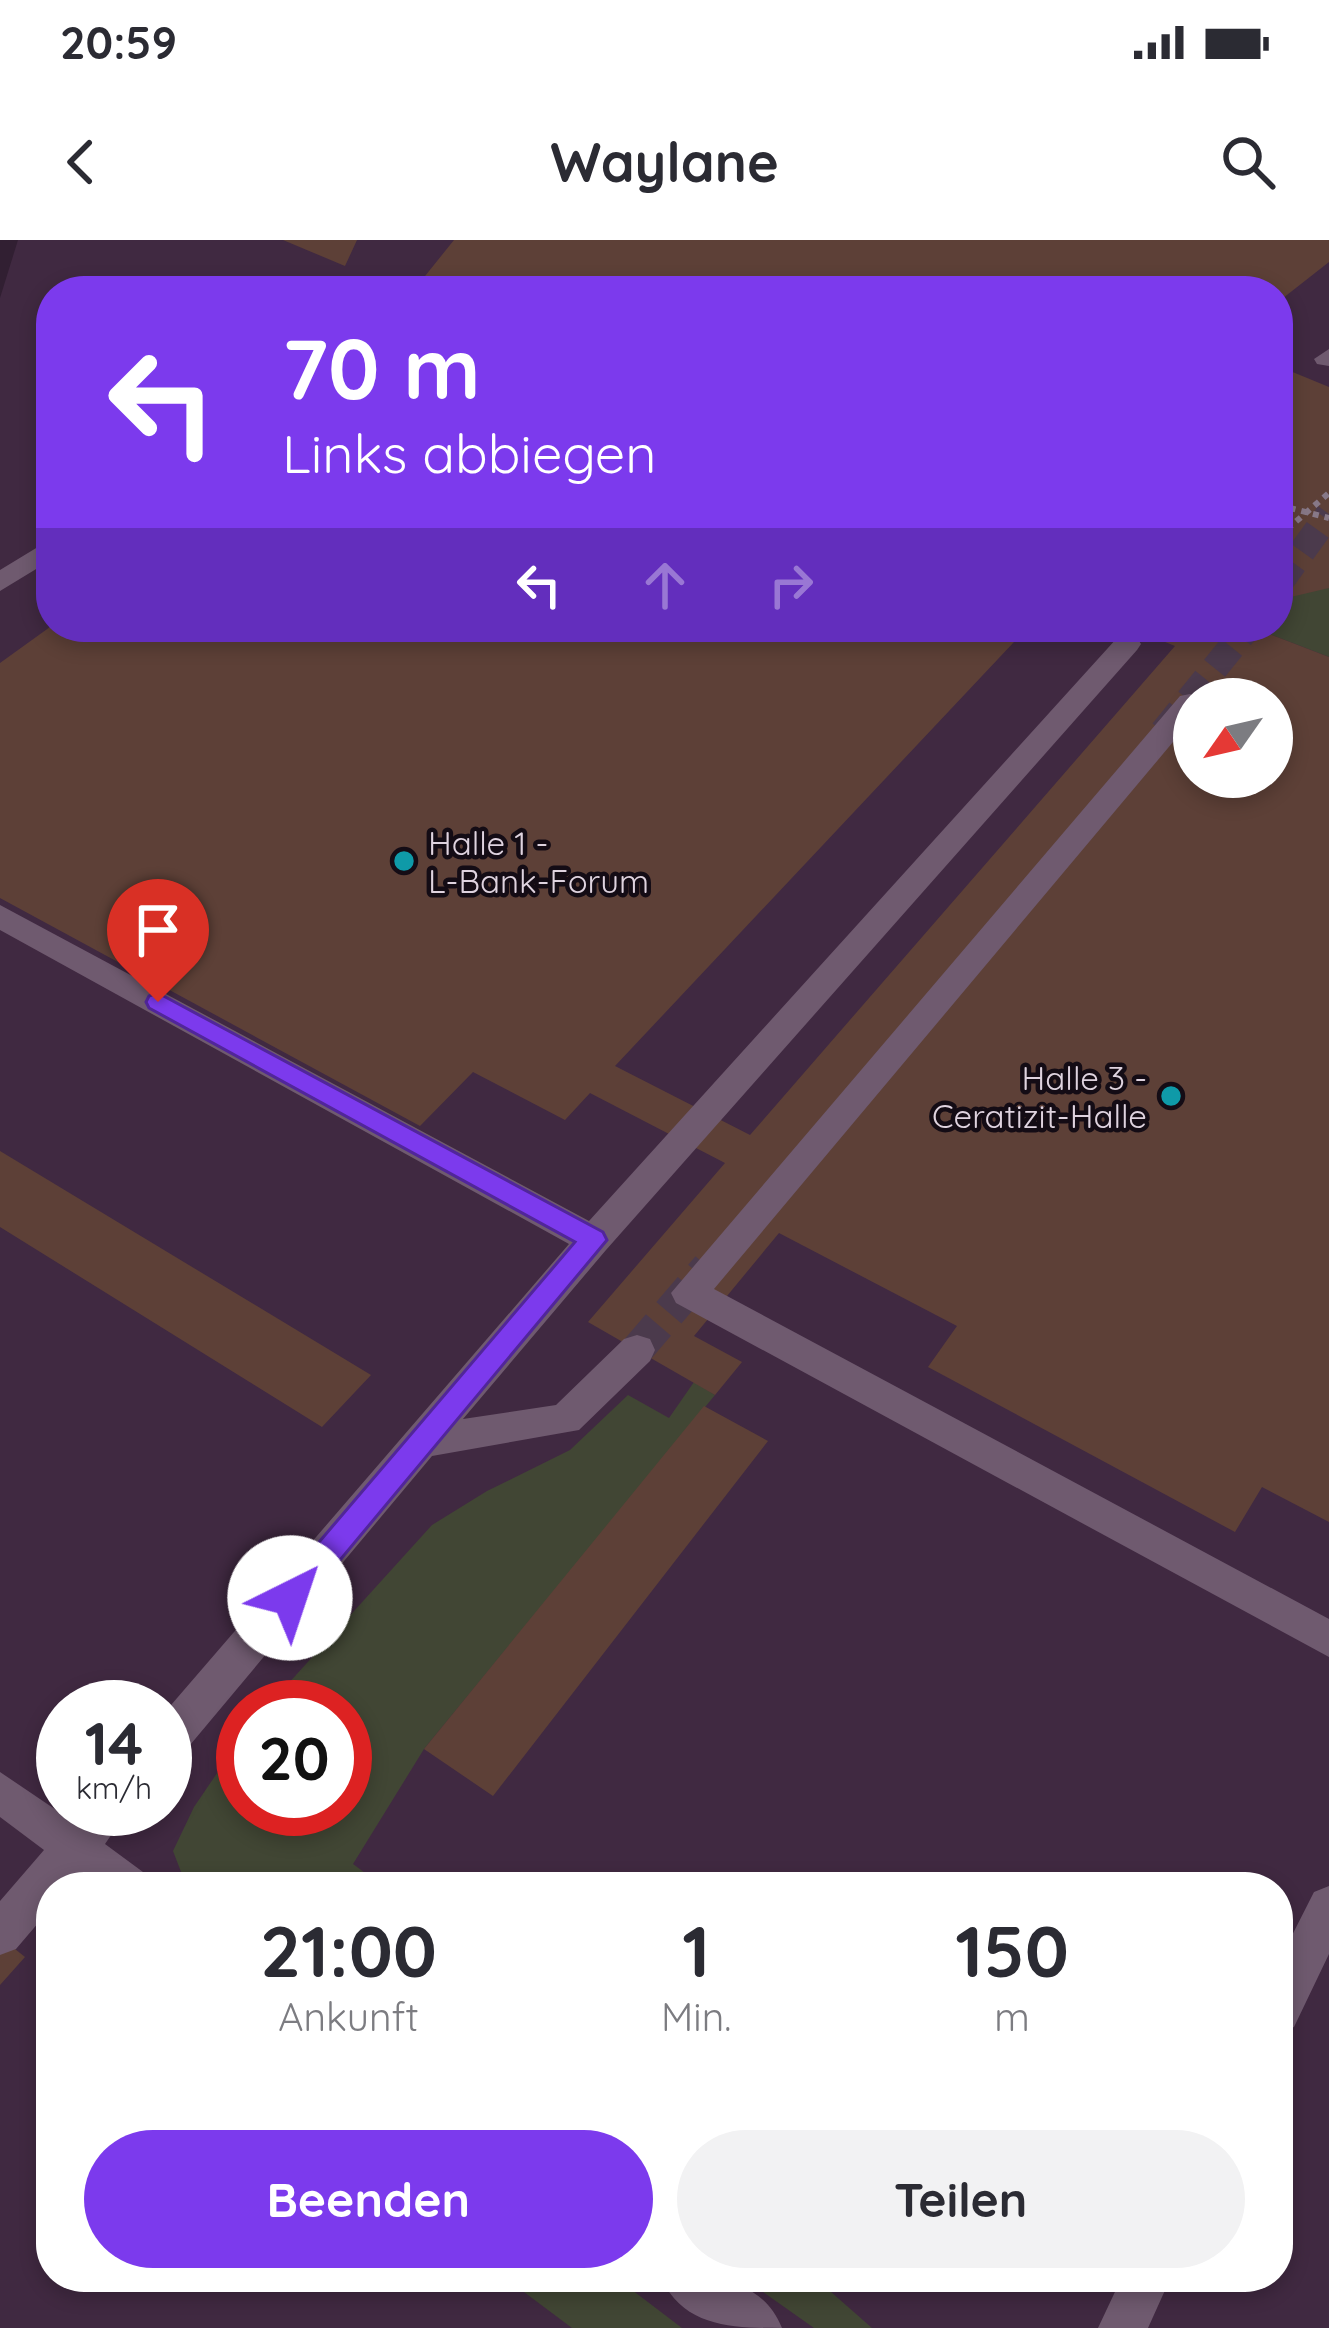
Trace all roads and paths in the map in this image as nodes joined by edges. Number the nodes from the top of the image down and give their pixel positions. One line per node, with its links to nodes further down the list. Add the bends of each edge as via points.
1 (1329, 493): 3 (path)
2 (1293, 509): 3 (path)
3 (1306, 512): 4 (path); 5 (path)
4 (1329, 518)
5 (1293, 524)
6 (36, 558): 7 (lane)
7 (0, 583)
8 (1127, 644): 11 (lane)
9 (1173, 723): 14 (lane, via 689,1293)
10 (0, 916): 11 (lane)
11 (593, 1240): 13 (lane)
12 (637, 1350): 13 (lane, via 566,1419)
13 (425, 1441): 15 (lane)
14 (1329, 1639)
15 (192, 1712)
16 (0, 1792): 18 (lane)
17 (85, 1836): 18 (lane)
18 (75, 1847): 19 (lane); 20 (lane)
19 (53, 1872)
20 (108, 1872)
21 (36, 1892): 23 (lane)
22 (1329, 1907): 24 (lane)
23 (0, 1934)
24 (1293, 1980)
25 (706, 2292): 27 (lane)
26 (1140, 2292): 28 (lane)
27 (758, 2328)
28 (1122, 2328)

